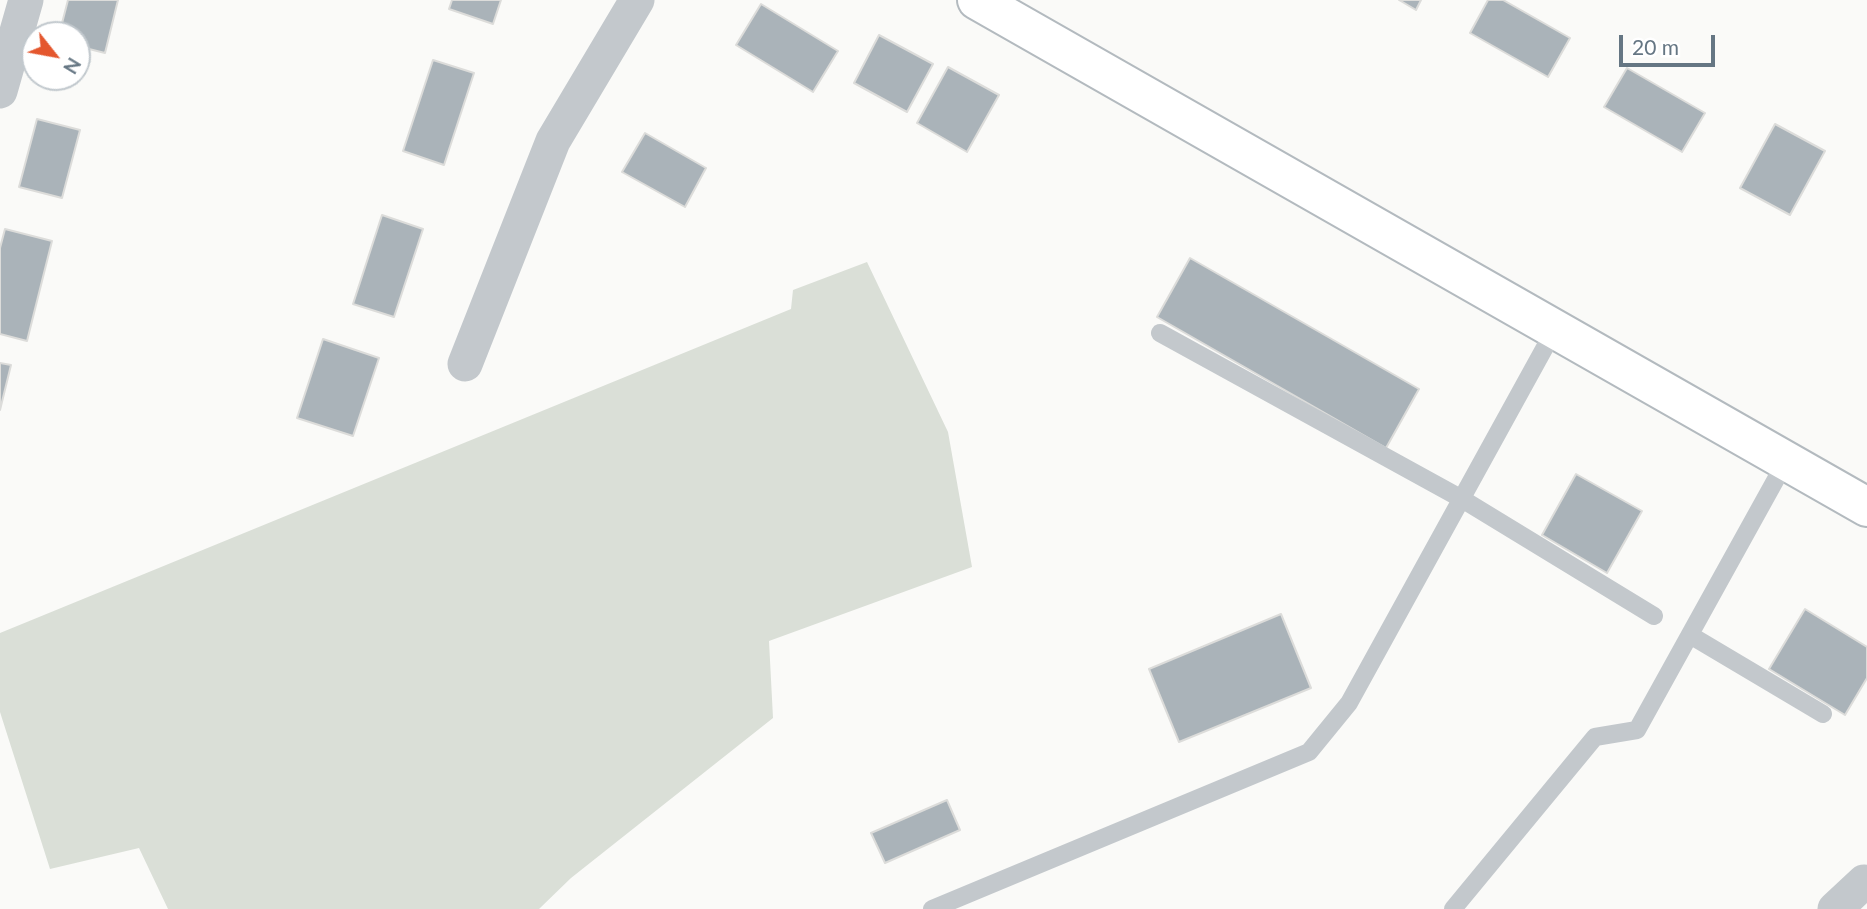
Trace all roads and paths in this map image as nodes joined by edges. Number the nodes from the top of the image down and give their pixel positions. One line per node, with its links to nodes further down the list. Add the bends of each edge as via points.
1 (26, 0): 4 (street)
2 (637, 0): 7 (street, via 553,141)
3 (977, 0): 5 (main road)
4 (0, 90)
5 (1555, 329): 8 (main road); 9 (lane)
6 (1160, 333): 9 (lane)
7 (465, 363)
8 (1786, 461): 10 (main road); 12 (lane)
9 (1462, 499): 11 (lane); 15 (lane, via 1349,704 1309,752)
10 (1867, 507)
11 (1654, 616)
12 (1690, 635): 13 (lane); 16 (lane, via 1637,730 1595,737)
13 (1823, 714)
14 (1862, 889): 17 (street)
15 (932, 909)
16 (1453, 909)
17 (1835, 909)

